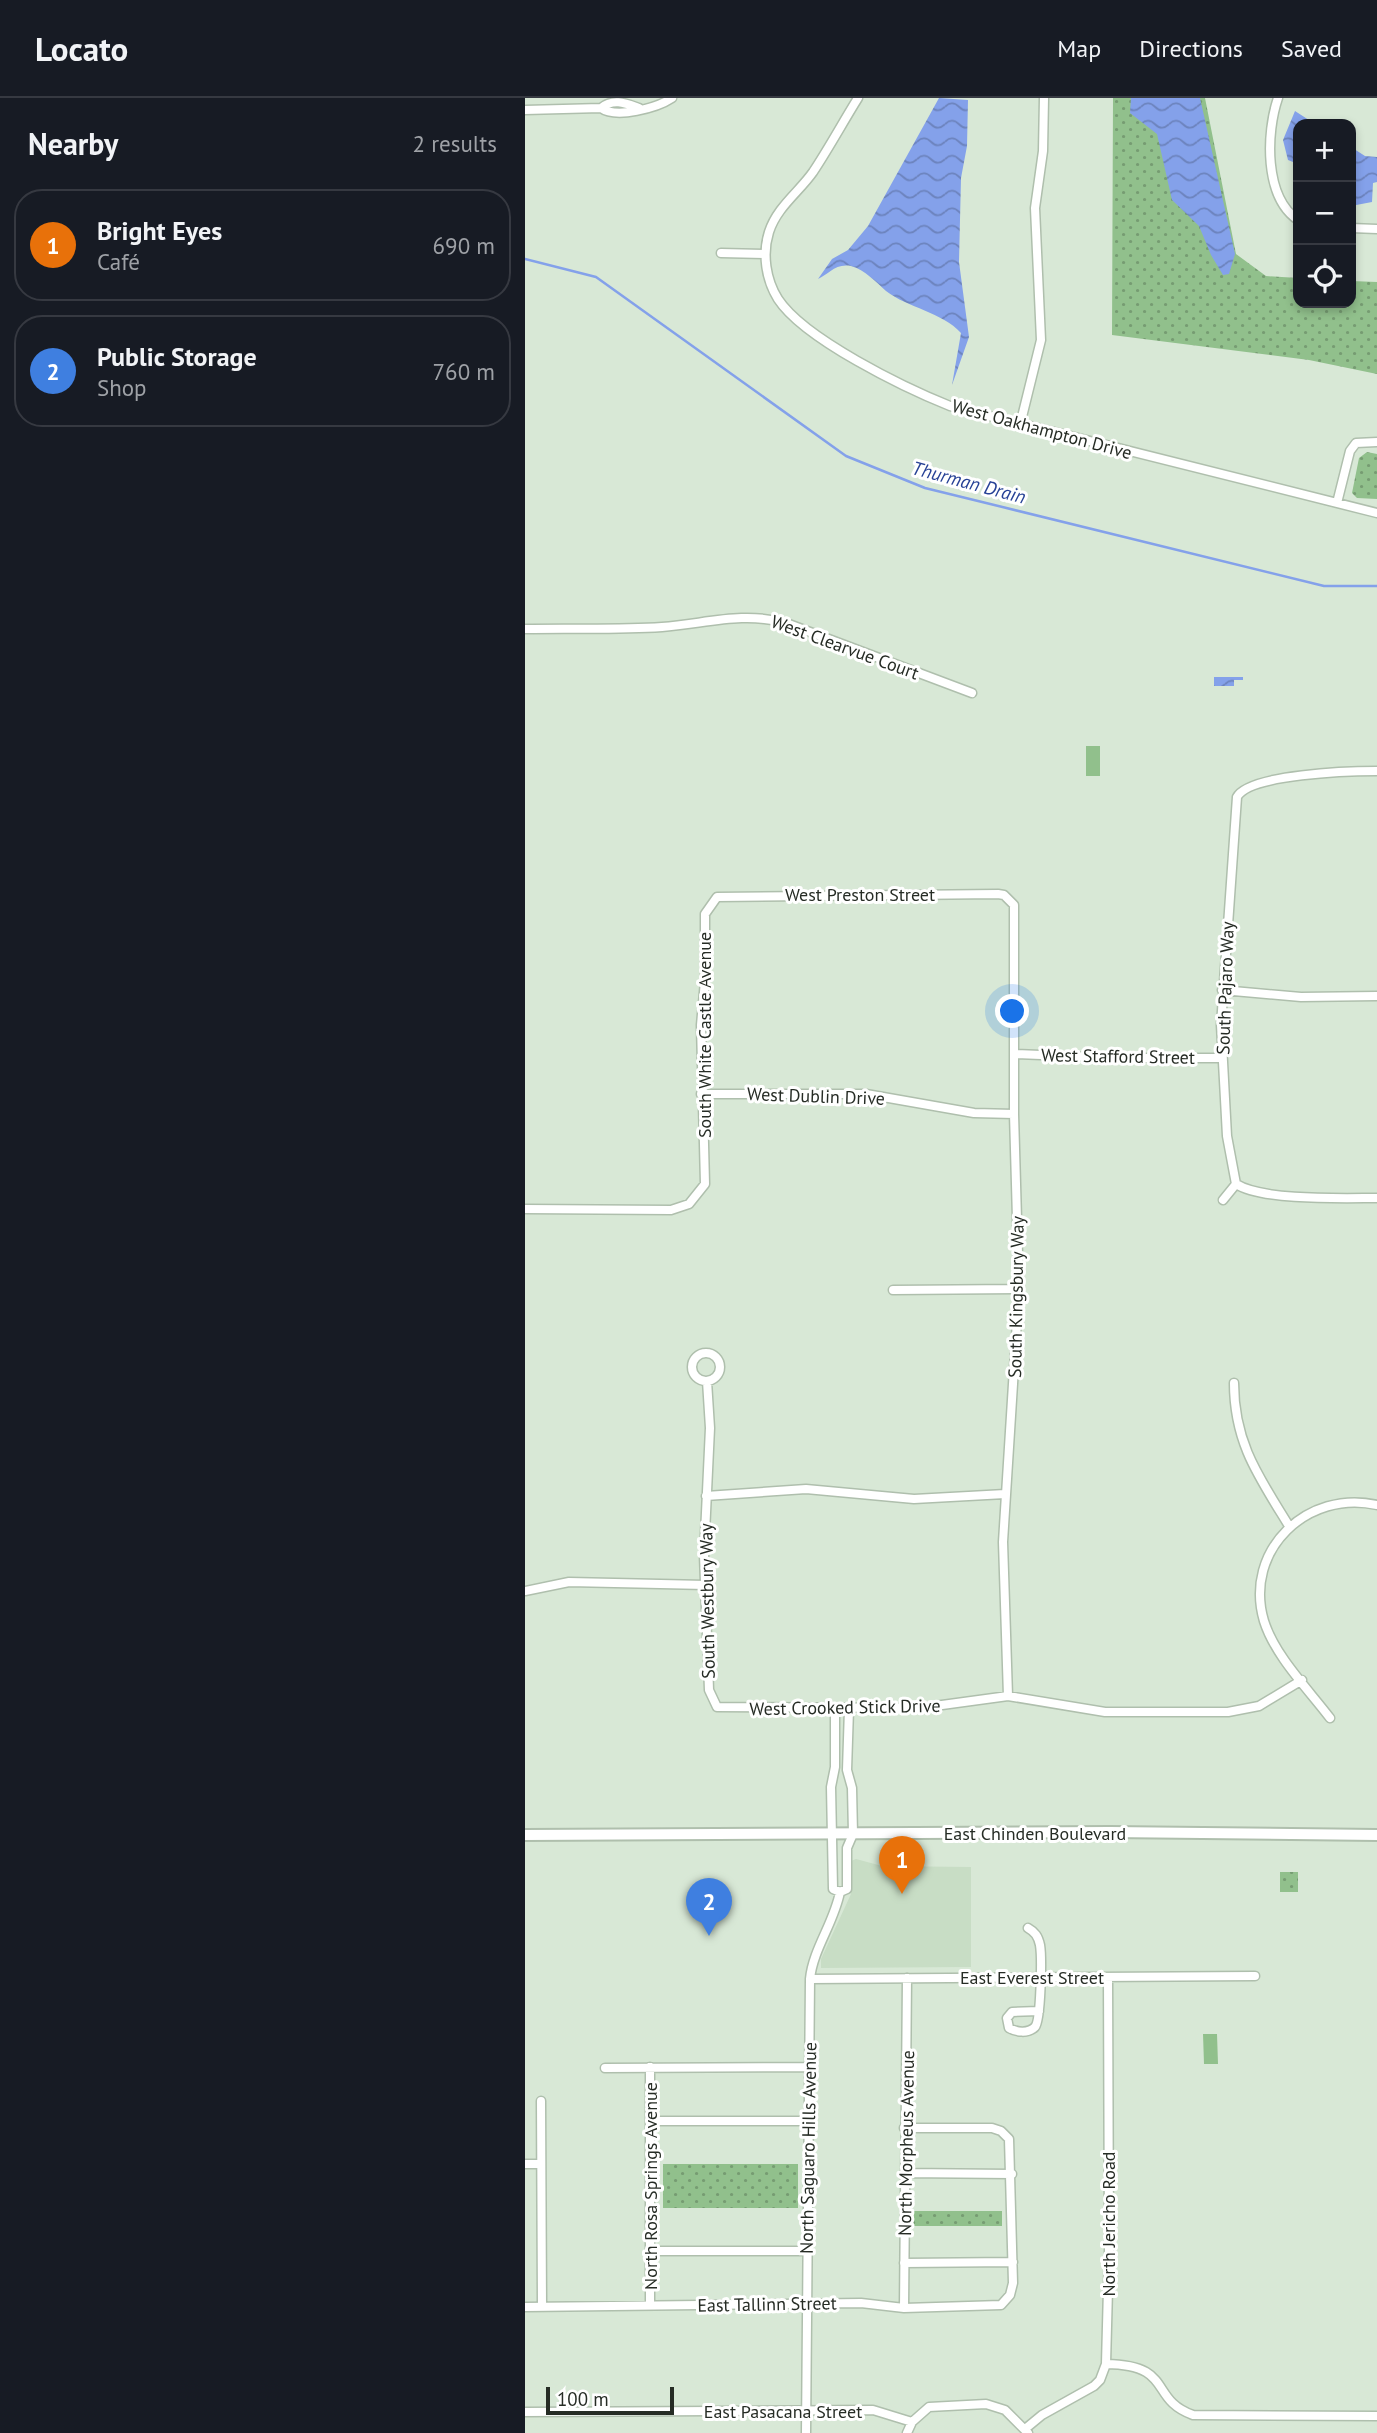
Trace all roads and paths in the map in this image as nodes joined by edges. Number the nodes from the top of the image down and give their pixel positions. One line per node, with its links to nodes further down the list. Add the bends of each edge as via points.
1 (672, 98): 5 (street, via 639,108 608,103 601,108)
2 (858, 98): 10 (street, via 812,173 779,211 769,230)
3 (1044, 98): 11 (street, via 1035,208 1041,340)
4 (1278, 98): 6 (street, via 1271,160 1280,199)
5 (525, 110)
6 (1293, 216)
7 (1356, 228): 8 (street)
8 (1377, 229)
9 (721, 253): 10 (street)
10 (765, 254): 11 (street, West Oakhampton Drive, via 779,300 829,342 907,389)
11 (1020, 425): 13 (street, West Oakhampton Drive)
12 (1377, 442): 13 (street, via 1356,443 1350,450)
13 (1337, 503): 14 (street, West Oakhampton Drive)
14 (1377, 513)
15 (525, 629): 16 (street, West Clearvue Court, via 660,627 757,617)
16 (972, 693)
17 (1377, 771): 20 (street, South Pajaro Way, via 1306,776 1249,786 1240,792)
18 (1009, 900): 19 (street, West Preston Street, via 997,894 724,895); 22 (street, South Kingsbury Way, via 1016,912)
19 (711, 903): 24 (street, South White Castle Avenue, via 705,914)
20 (1221, 990): 21 (street, via 1301,997); 23 (street, South Pajaro Way)
21 (1377, 996)
22 (1015, 1054): 23 (street, West Stafford Street); 25 (street, South Kingsbury Way)
23 (1222, 1058): 26 (street, South Pajaro Way, via 1227,1136)
24 (701, 1094): 25 (street, West Dublin Drive, via 866,1094 974,1113); 29 (street, South White Castle Avenue, via 705,1184 689,1204 671,1210)
25 (1014, 1114): 30 (street, South Kingsbury Way)
26 (1236, 1184): 27 (street, via 1274,1193); 28 (street)
27 (1377, 1198)
28 (1223, 1200)
29 (525, 1209)
30 (1019, 1289): 31 (street); 34 (street, South Kingsbury Way)
31 (893, 1290)
32 (707, 1381): 35 (street, South Westbury Way)
33 (1234, 1383): 37 (street, via 1242,1443)
34 (1005, 1494): 35 (street, via 914,1499 806,1489); 41 (street, South Kingsbury Way)
35 (706, 1496): 38 (street, South Westbury Way)
36 (1377, 1505): 37 (street, via 1332,1503)
37 (1289, 1526): 40 (street, via 1265,1561 1260,1602 1267,1630)
38 (706, 1585): 39 (street, via 569,1582); 42 (street, South Westbury Way, via 709,1690)
39 (525, 1591)
40 (1302, 1680): 41 (street, West Crooked Stick Drive, via 1259,1706 1228,1712 1105,1712); 45 (street)
41 (1008, 1696): 44 (street, West Crooked Stick Drive, via 920,1708)
42 (714, 1705): 43 (street, West Crooked Stick Drive, via 723,1710)
43 (835, 1709): 44 (street, West Crooked Stick Drive); 47 (street)
44 (849, 1709): 48 (street, via 847,1770)
45 (1329, 1718)
46 (525, 1835): 47 (main road, East Chinden Boulevard)
47 (833, 1835): 48 (main road, East Chinden Boulevard); 50 (street, North Saguaro Hills Avenue, via 833,1889)
48 (853, 1835): 49 (main road, East Chinden Boulevard); 50 (street, North Saguaro Hills Avenue, via 847,1848 847,1889)
49 (1377, 1835)
50 (839, 1892): 56 (street, North Saguaro Hills Avenue)
51 (1028, 1927): 53 (street, via 1040,1944)
52 (1255, 1976): 54 (street, East Everest Street)
53 (1039, 1977): 54 (street, East Everest Street); 55 (street, East Everest Street); 57 (street)
54 (1108, 1977): 78 (street, North Jericho Road)
55 (907, 1978): 56 (street, East Everest Street); 64 (street, North Morpheus Avenue)
56 (810, 1979): 60 (street, North Saguaro Hills Avenue)
57 (1039, 2011)
58 (605, 2067): 59 (street)
59 (650, 2067): 60 (street); 62 (street, North Rosa Springs Avenue)
60 (809, 2067): 63 (street, North Saguaro Hills Avenue)
61 (541, 2101): 66 (street)
62 (650, 2121): 63 (street); 69 (street, North Rosa Springs Avenue)
63 (810, 2121): 70 (street, North Saguaro Hills Avenue)
64 (904, 2128): 67 (street, North Morpheus Avenue); 68 (street, via 992,2129 1006,2135)
65 (525, 2164): 66 (street)
66 (541, 2164): 75 (street)
67 (904, 2173): 68 (street); 72 (street, North Morpheus Avenue)
68 (1012, 2174): 71 (street)
69 (650, 2251): 70 (street); 73 (street, North Rosa Springs Avenue)
70 (807, 2251): 74 (street, North Saguaro Hills Avenue)
71 (1013, 2262): 72 (street); 77 (street, East Tallinn Street, via 1012,2289 1006,2301 994,2308)
72 (904, 2263): 77 (street, North Morpheus Avenue)
73 (650, 2305): 74 (street, East Tallinn Street); 75 (street, East Tallinn Street)
74 (806, 2305): 77 (street, East Tallinn Street, via 861,2303); 79 (street, North Saguaro Hills Avenue)
75 (542, 2306): 76 (street, East Tallinn Street)
76 (525, 2307)
77 (904, 2308)
78 (1106, 2364): 81 (street, via 1148,2371 1174,2404 1193,2415); 83 (street, via 1094,2386 1042,2415)
79 (807, 2410): 80 (street, East Pasacana Street); 82 (street, East Pasacana Street, via 873,2410); 84 (street, North Saguaro Hills Avenue)
80 (525, 2412)
81 (1377, 2416)
82 (912, 2421): 83 (street, via 940,2404 986,2404 1005,2410); 85 (street)
83 (1027, 2431)
84 (807, 2433)
85 (907, 2433)

